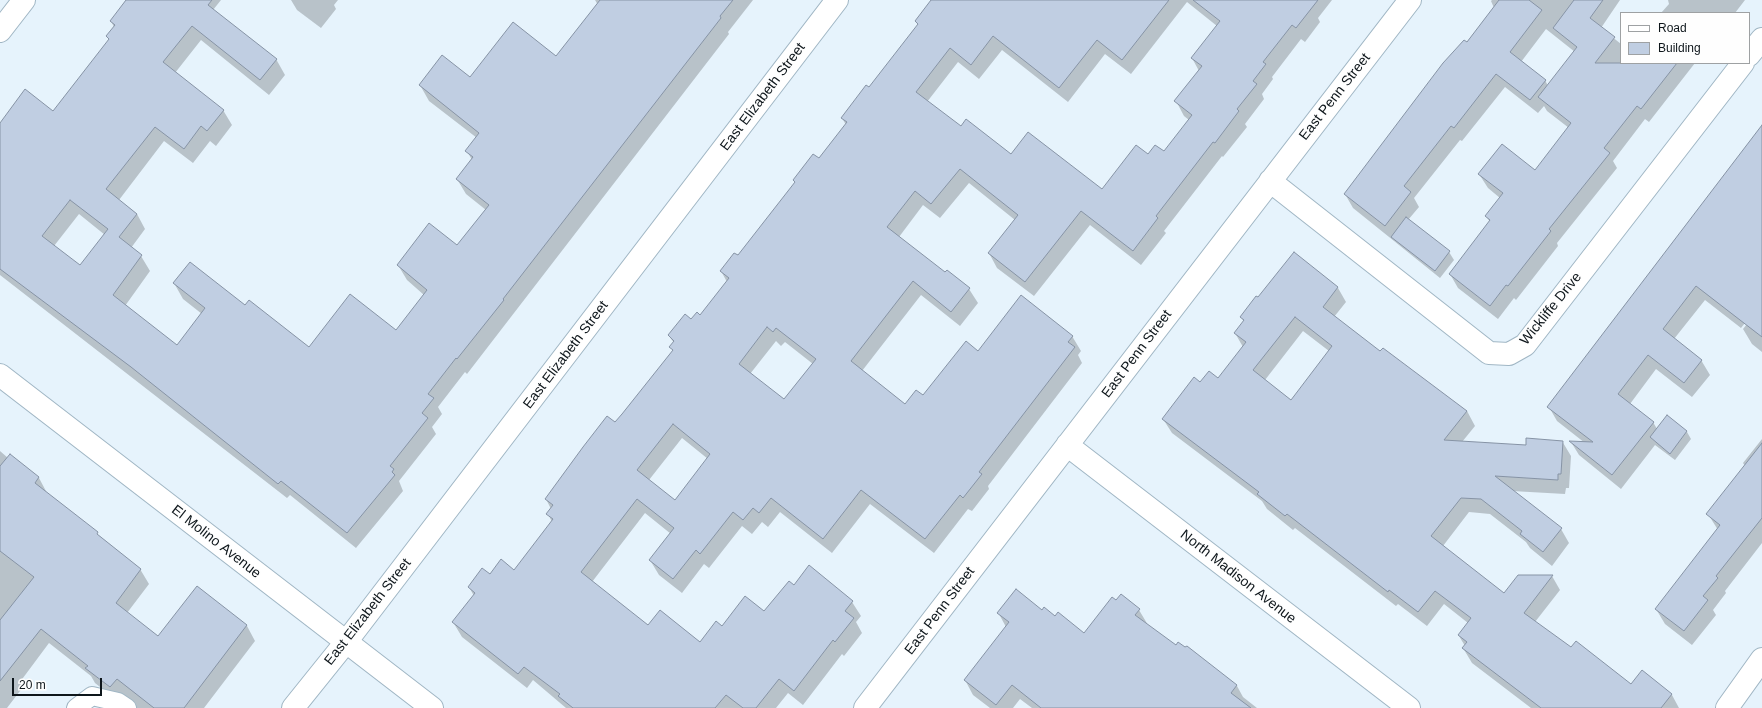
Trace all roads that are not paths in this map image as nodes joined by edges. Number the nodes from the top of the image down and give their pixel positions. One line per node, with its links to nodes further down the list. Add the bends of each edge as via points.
1 (24, 0): 4 (street)
2 (837, 0): 11 (street, East Elizabeth Street)
3 (1410, 0): 8 (street, East Penn Street)
4 (0, 31)
5 (1762, 39): 6 (street)
6 (1750, 54)
7 (1742, 64): 8 (street, Wickliffe Drive, via 1525,344 1509,354 1489,353)
8 (1270, 181): 10 (street, East Penn Street)
9 (0, 375): 11 (street, El Molino Avenue)
10 (1067, 445): 17 (street, East Penn Street); 18 (street, North Madison Avenue)
11 (346, 642): 15 (street, East Elizabeth Street); 16 (street, El Molino Avenue)
12 (1762, 659): 19 (street)
13 (76, 708): 14 (lane, via 92,696 118,702)
14 (127, 708)
15 (293, 708)
16 (432, 708)
17 (865, 708)
18 (1409, 708)
19 (1727, 708)

